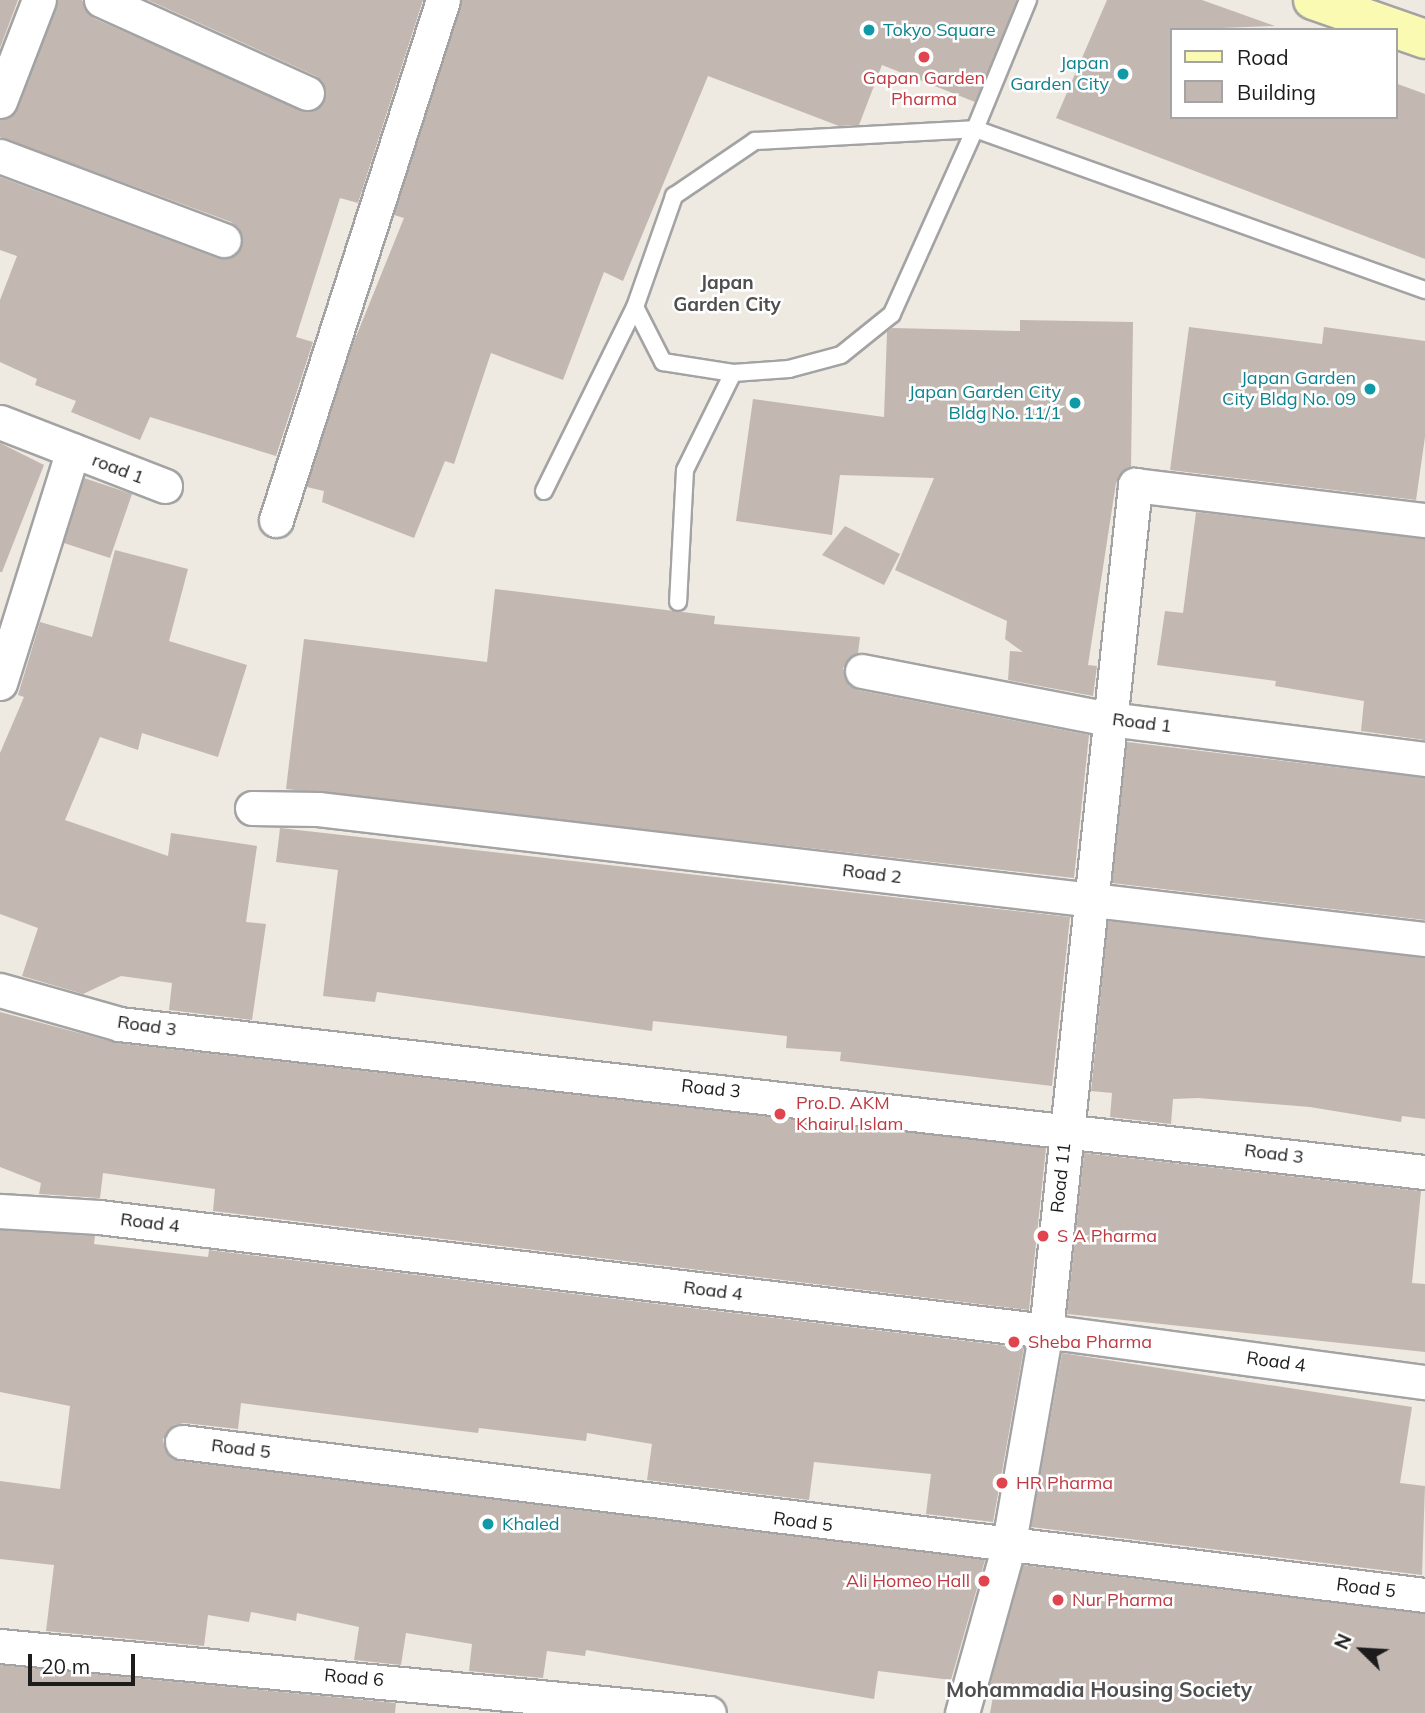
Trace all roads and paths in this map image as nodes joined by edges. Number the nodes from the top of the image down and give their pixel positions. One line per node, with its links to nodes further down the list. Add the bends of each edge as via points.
1 (39, 0): 10 (street)
2 (101, 0): 9 (street)
3 (443, 0): 21 (street)
4 (1028, 0): 11 (lane)
5 (1314, 0): 6 (main road)
6 (1394, 28)
7 (1397, 29): 8 (main road)
8 (1425, 39)
9 (307, 93)
10 (0, 100)
11 (975, 129): 14 (lane); 15 (lane, via 755,141 674,196); 16 (lane, via 892,314 841,355 789,369)
12 (0, 156): 13 (street)
13 (223, 240)
14 (1425, 289)
15 (635, 307): 16 (lane, via 663,362); 20 (lane)
16 (733, 373): 23 (lane, via 685,470)
17 (0, 422): 18 (street, road 1)
18 (73, 450): 19 (street, road 1); 25 (street)
19 (165, 486)
20 (544, 491)
21 (276, 520)
22 (1425, 520): 26 (street, Road 11, via 1135,485)
23 (678, 602)
24 (862, 671): 26 (street, Road 1)
25 (0, 683)
26 (1109, 719): 27 (street, Road 1); 29 (street, Road 11)
27 (1425, 759)
28 (252, 808): 29 (street, Road 2, via 318,810)
29 (1091, 899): 30 (street, Road 2); 32 (street, Road 11)
30 (1425, 939)
31 (0, 990): 32 (street, Road 3, via 119,1024)
32 (1066, 1129): 33 (street, Road 3); 35 (street, Road 11)
33 (1425, 1172)
34 (0, 1210): 35 (street, Road 4, via 99,1217)
35 (1046, 1331): 36 (street, Road 4); 38 (street, Road 11)
36 (1425, 1382)
37 (182, 1442): 38 (street, Road 5)
38 (1009, 1548): 39 (street, Road 5); 42 (street, Road 11)
39 (1425, 1595)
40 (0, 1646): 41 (street, Road 6)
41 (709, 1713)
42 (962, 1713)

